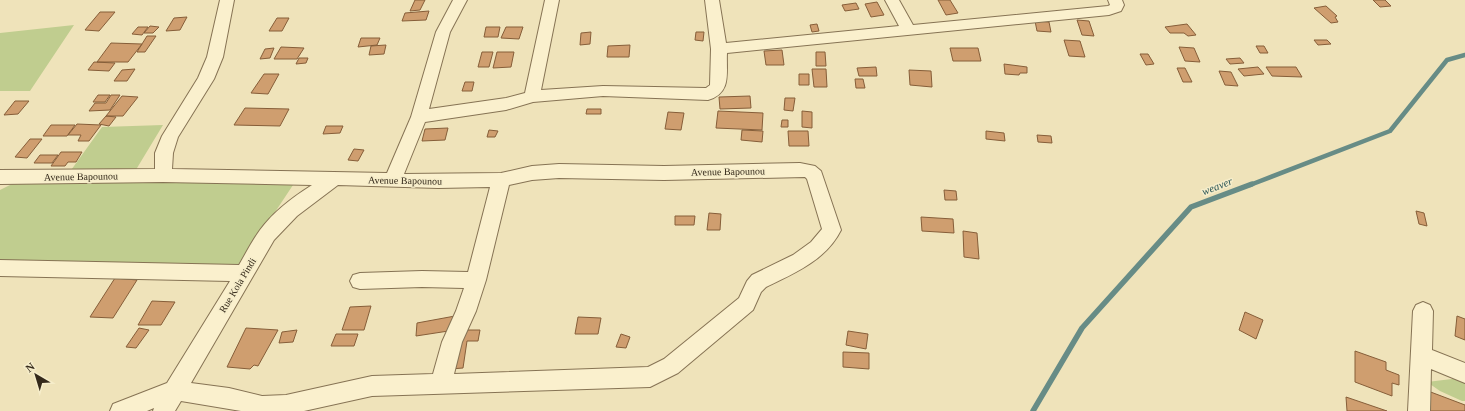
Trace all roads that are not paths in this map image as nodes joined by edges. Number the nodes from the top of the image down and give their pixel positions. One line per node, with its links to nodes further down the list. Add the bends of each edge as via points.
1 (227, 0): 11 (street, via 215,57 206,79 170,136 164,153)
2 (460, 0): 10 (street, via 443,32)
3 (552, 0): 9 (street)
4 (712, 0): 8 (street)
5 (892, 0): 7 (street)
6 (1115, 0): 7 (street, via 1116,8 1109,10)
7 (908, 30): 8 (street)
8 (719, 49): 9 (street, via 718,86 708,94 603,91)
9 (532, 96): 10 (street, via 506,104)
10 (420, 117): 15 (street)
11 (163, 175): 13 (street, Avenue Bapounou); 14 (street, Avenue Bapounou)
12 (0, 177): 13 (street, Avenue Bapounou)
13 (18, 177): 17 (street)
14 (334, 179): 15 (street, Avenue Bapounou); 19 (street, Rue Kola Pindi, via 281,218 267,235)
15 (393, 180): 16 (street, Avenue Bapounou)
16 (501, 180): 20 (street); 25 (street, Avenue Bapounou, via 532,173 559,171 810,171 815,176 832,230 824,242 806,257 759,281 746,304 671,366 650,377)
17 (0, 186)
18 (0, 268): 19 (street)
19 (244, 274): 26 (street, Rue Kola Pindi)
20 (476, 280): 21 (street); 25 (street, via 452,342)
21 (360, 281)
22 (1424, 311): 23 (street)
23 (1422, 356): 24 (street); 29 (street)
24 (1465, 373)
25 (441, 383): 26 (street, via 372,386 280,405 262,406)
26 (175, 390): 27 (street); 28 (street, Rue Kola Pindi)
27 (121, 411)
28 (164, 411)
29 (1419, 411)

